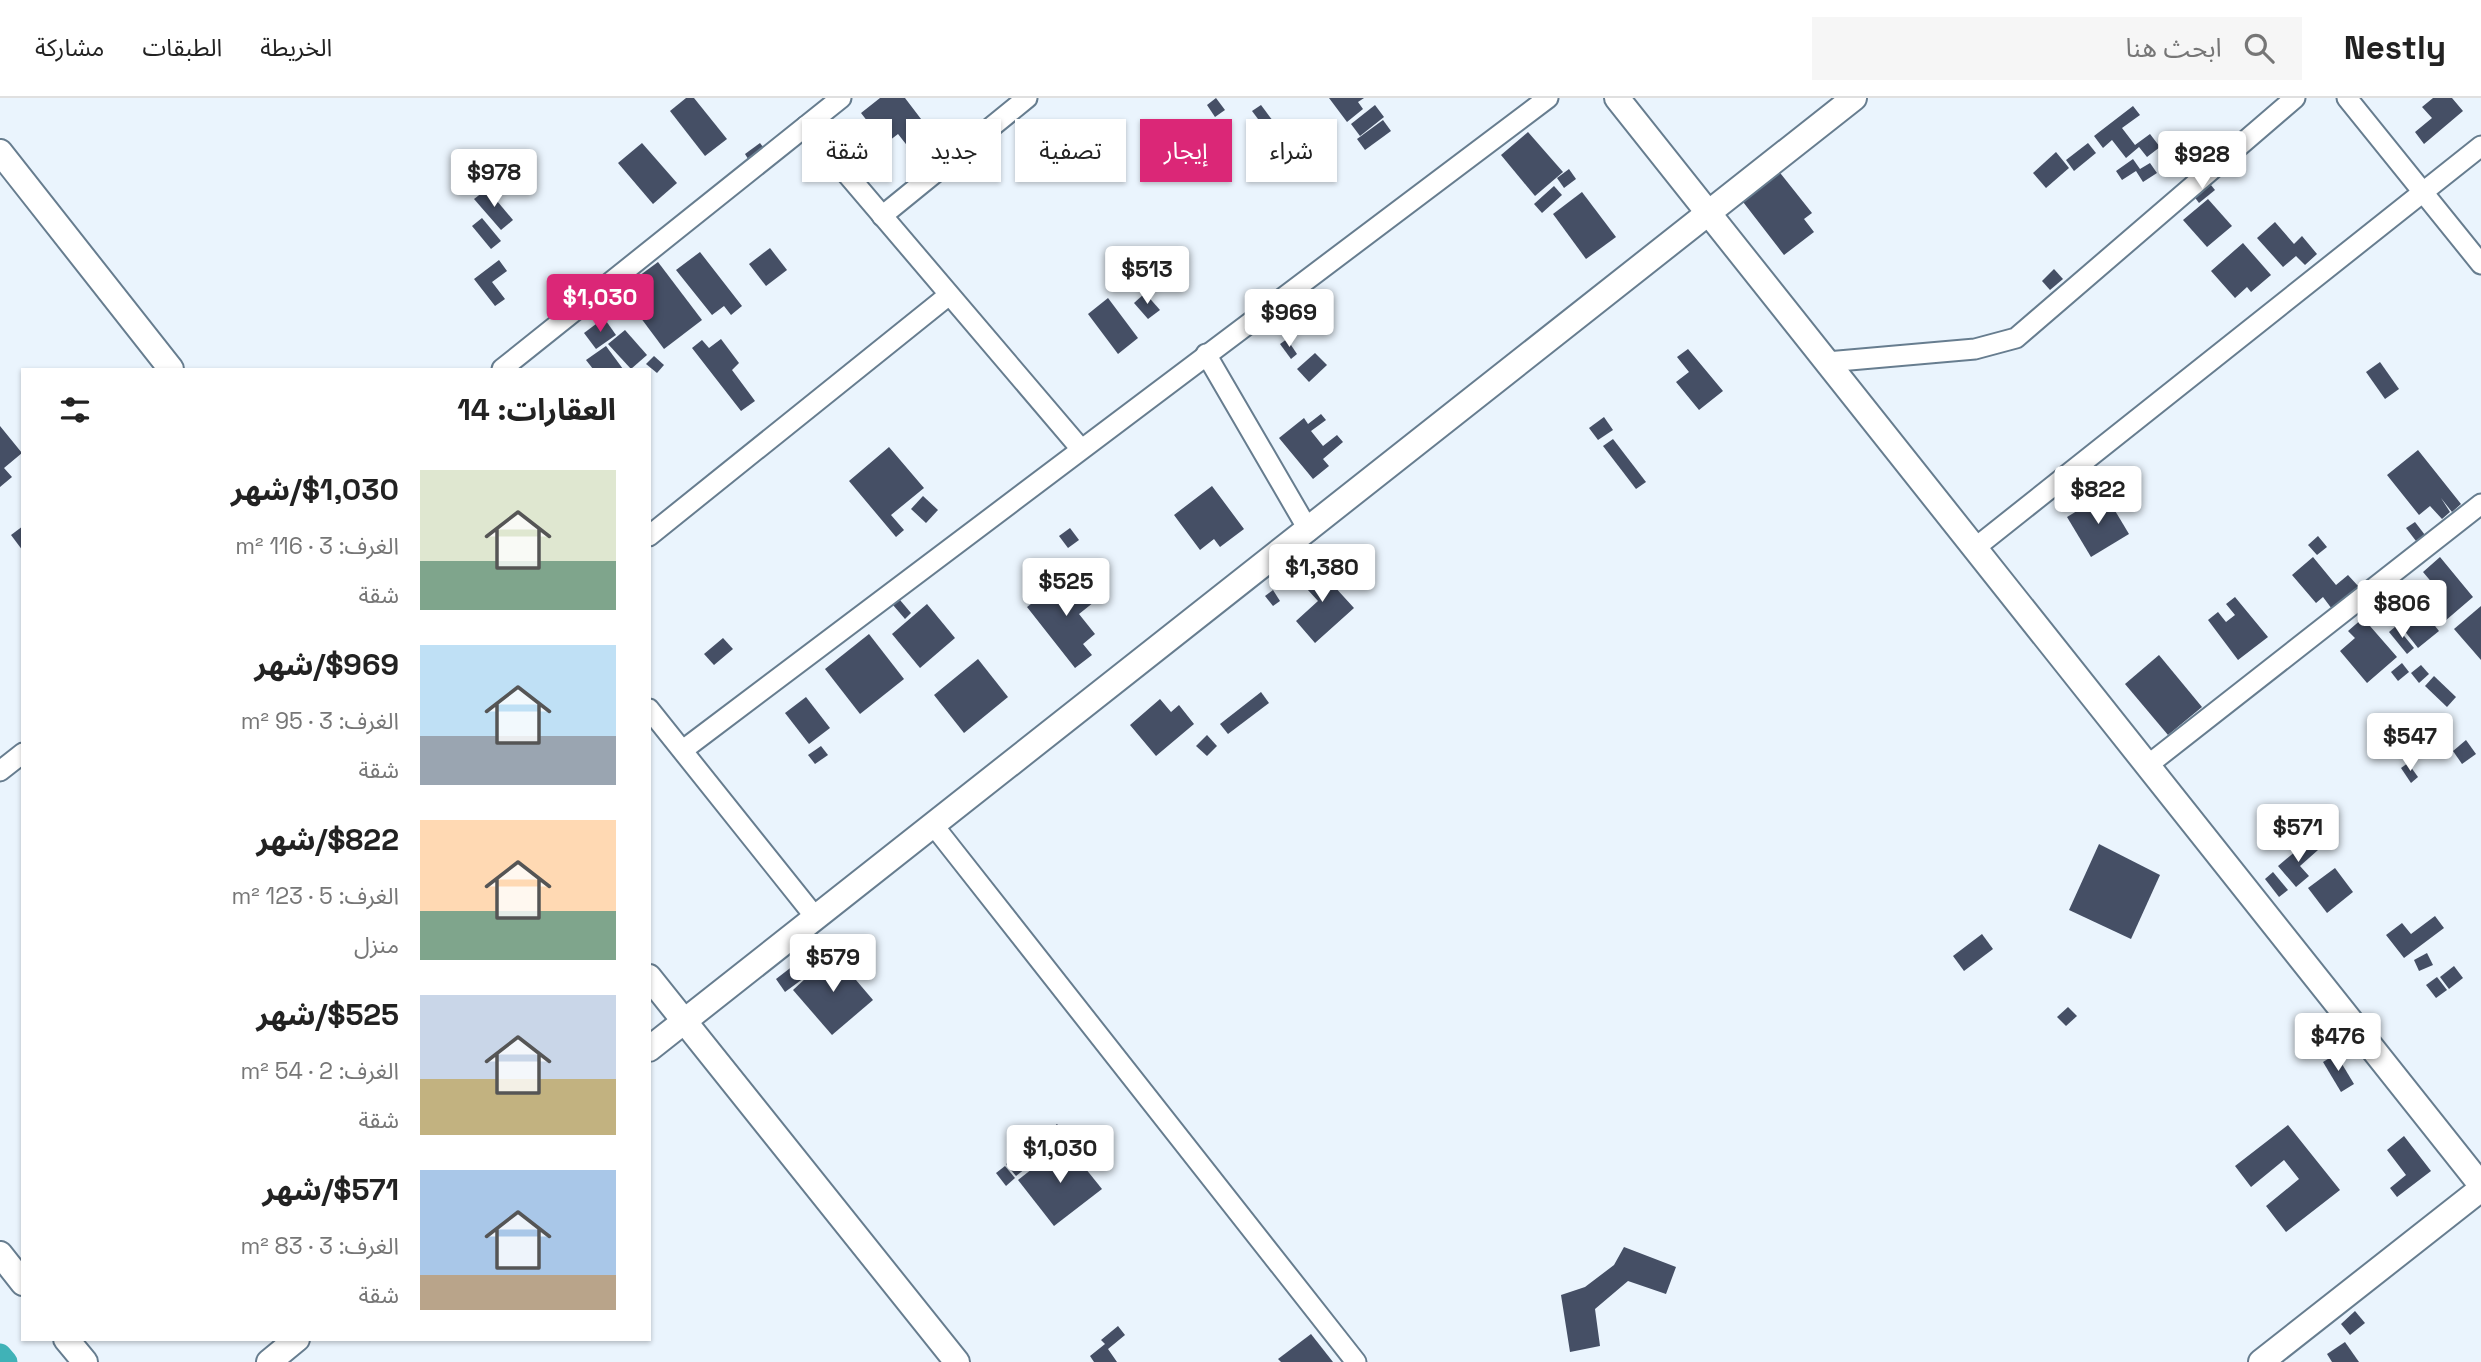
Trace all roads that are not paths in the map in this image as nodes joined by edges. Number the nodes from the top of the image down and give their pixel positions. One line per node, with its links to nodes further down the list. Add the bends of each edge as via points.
1 (841, 98): 8 (street)
2 (1027, 98): 15 (street)
3 (1548, 98): 18 (street)
4 (1618, 98): 14 (street)
5 (1854, 98): 14 (street)
6 (2295, 98): 19 (street, via 2016,338 1975,349)
7 (2347, 98): 13 (street)
8 (815, 119)
9 (802, 129): 21 (street)
10 (2481, 146): 13 (street)
11 (0, 152): 20 (street)
12 (853, 182): 15 (street)
13 (2423, 192): 16 (street); 26 (street)
14 (1708, 212): 19 (street); 24 (street)
15 (882, 216): 17 (street)
16 (2481, 264)
17 (949, 295): 22 (street); 25 (street)
18 (1206, 354): 22 (street); 24 (street)
19 (1827, 362): 26 (street)
20 (170, 368)
21 (503, 368)
22 (1081, 449): 28 (street)
23 (2481, 504): 30 (street)
24 (1309, 531): 32 (street)
25 (651, 534)
26 (1975, 548): 30 (street)
27 (651, 711): 28 (street)
28 (683, 750): 33 (street)
29 (21, 755): 31 (street)
30 (2148, 765): 37 (street)
31 (0, 771)
32 (934, 826): 33 (street); 45 (street)
33 (816, 918): 35 (street)
34 (651, 980): 35 (street)
35 (684, 1021): 36 (street); 44 (street)
36 (651, 1047)
37 (2481, 1187): 46 (street)
38 (0, 1254): 39 (street)
39 (21, 1280)
40 (68, 1341): 42 (street)
41 (294, 1341): 43 (street)
42 (85, 1362)
43 (268, 1362)
44 (957, 1362)
45 (1356, 1362)
46 (2262, 1362)

